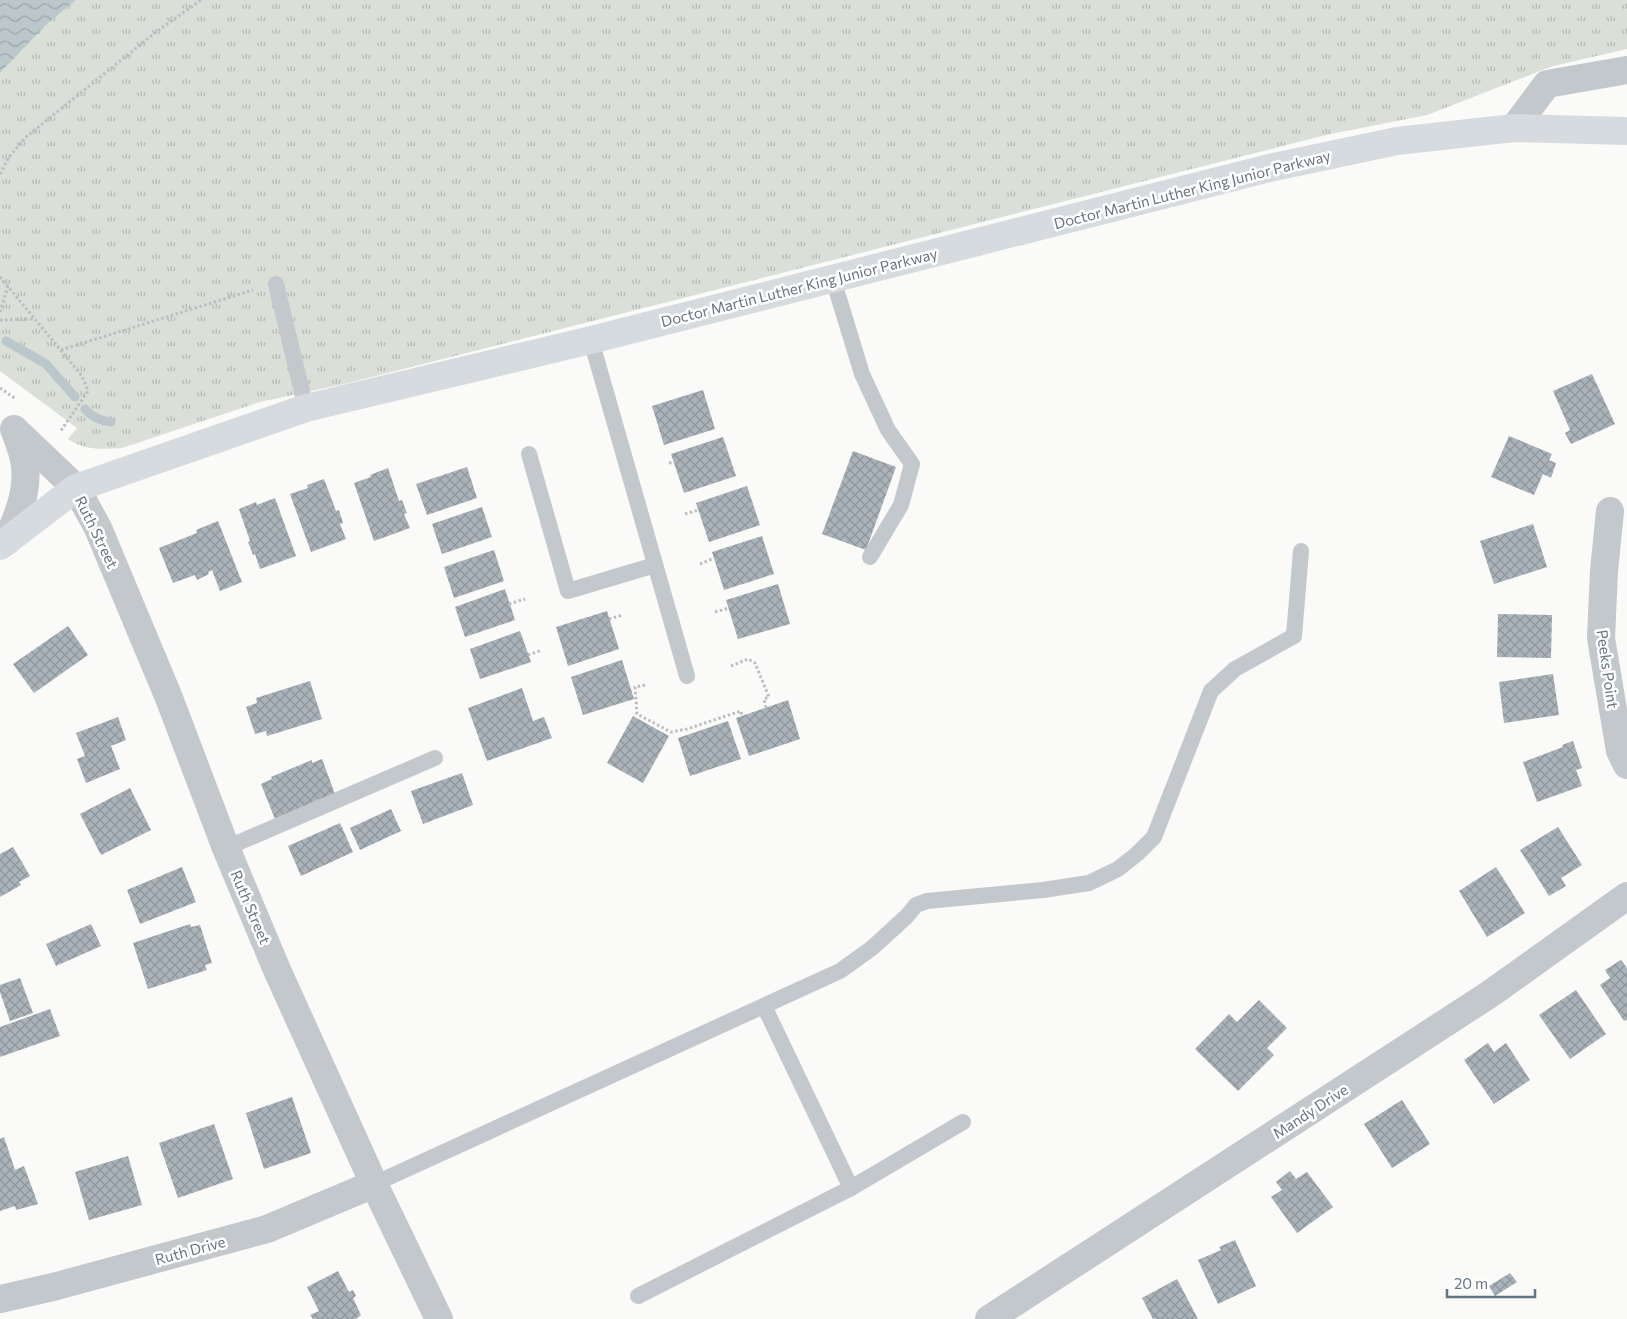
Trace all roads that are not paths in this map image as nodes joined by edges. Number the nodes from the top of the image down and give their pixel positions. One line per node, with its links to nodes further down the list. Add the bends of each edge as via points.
1 (1627, 70): 2 (street, via 1547,84)
2 (1514, 128): 3 (main road, Doctor Martin Luther King Junior Parkway); 4 (main road, Doctor Martin Luther King Junior Parkway, via 1397,141 1269,168)
3 (1627, 132)
4 (833, 279): 6 (main road, Doctor Martin Luther King Junior Parkway); 14 (lane, via 862,374 888,430 912,464 900,505)
5 (276, 284): 7 (lane)
6 (592, 340): 7 (main road, Doctor Martin Luther King Junior Parkway); 15 (lane)
7 (306, 408): 10 (main road, Doctor Martin Luther King Junior Parkway)
8 (7, 423): 10 (street, Ruth Street); 12 (street, via 25,465 26,488 21,507)
9 (529, 454): 15 (lane, via 568,591)
10 (76, 488): 12 (main road, Doctor Martin Luther King Junior Parkway); 19 (street, Ruth Street, via 98,528 124,590)
11 (1610, 511): 18 (street, Peeks Point, via 1601,638 1620,751)
12 (3, 544)
13 (1301, 552): 21 (lane, via 1294,636 1235,669 1211,691 1154,837 1137,854 1118,869 1089,883 927,901 916,905 872,948 840,971)
14 (870, 557)
15 (655, 565): 16 (lane)
16 (687, 676)
17 (435, 758): 19 (lane)
18 (1627, 765)
19 (226, 848): 23 (street, Ruth Street)
20 (1627, 896): 28 (street, Mandy Drive, via 1490,994)
21 (764, 1006): 23 (lane); 24 (lane)
22 (963, 1122): 24 (lane)
23 (374, 1184): 26 (street, Ruth Drive, via 267,1229); 27 (street, Ruth Street)
24 (851, 1188): 25 (lane)
25 (638, 1296)
26 (0, 1299)
27 (439, 1319)
28 (989, 1319)

